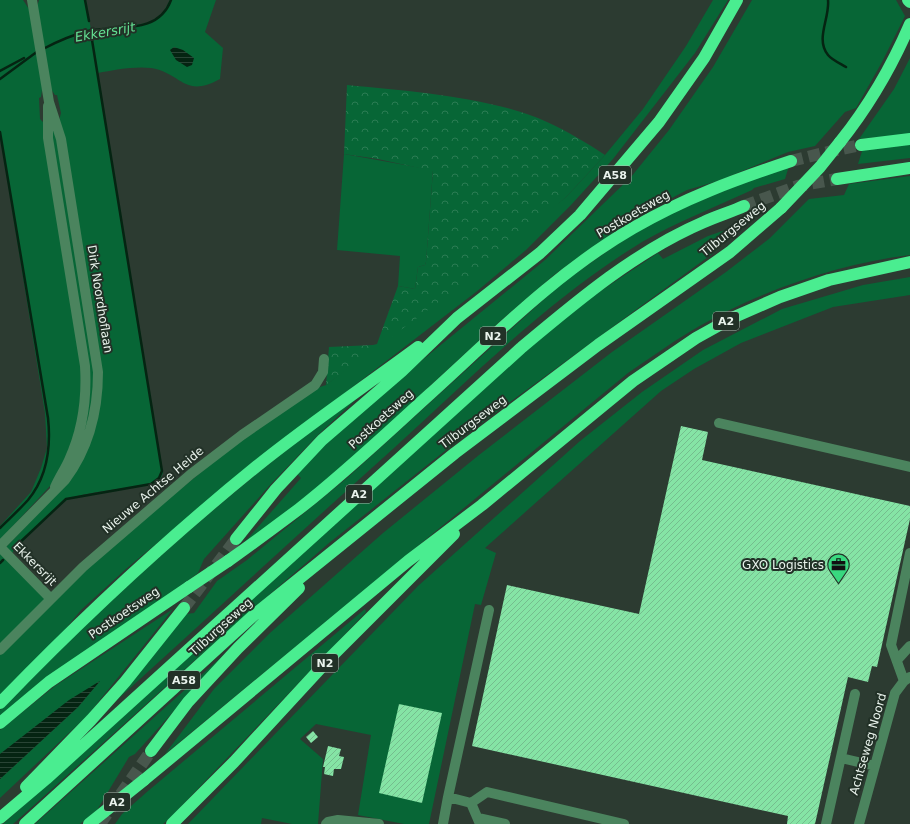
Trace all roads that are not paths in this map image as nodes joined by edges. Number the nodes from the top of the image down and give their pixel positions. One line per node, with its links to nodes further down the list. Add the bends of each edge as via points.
1 (737, 0): 11 (highway, A58, via 704,58 659,122 580,215 540,252)
2 (32, 3): 18 (street, Dirk Noordhoflaan, via 49,102 48,138 85,366 86,386 82,419 75,445 53,491)
3 (910, 24): 17 (highway, Tilburgseweg / A58, bridge, via 892,62 863,110 805,184 780,208 730,252 598,345 455,453)
4 (910, 140): 5 (highway)
5 (861, 145)
6 (791, 161): 29 (highway, Postkoetsweg / N2, bridge, via 721,184 691,198 633,228 591,255 508,322 300,508 228,561 49,682)
7 (910, 168): 8 (highway)
8 (837, 179)
9 (744, 206): 36 (highway, A2, via 703,222 648,251 577,300)
10 (910, 262): 15 (highway, A2, via 829,280 780,297 732,318 696,338 633,381)
11 (457, 318): 16 (highway, A58, via 402,371 322,440 276,490); 28 (highway, A58, via 258,466 159,549)
12 (324, 359): 20 (street, Nieuwe Achtse Heide, via 323,372 314,385 191,474 110,543)
13 (719, 423): 14 (street)
14 (910, 467)
15 (482, 505): 39 (highway, A2, bridge, via 408,560); 40 (highway, N2, via 330,658 234,762)
16 (236, 540)
17 (347, 540): 30 (highway, via 238,648 188,702); 38 (highway, Tilburgseweg / A58, via 254,615)
18 (0, 547): 20 (street, Ekkersrijt)
19 (910, 553): 25 (street, via 891,645)
20 (52, 599): 24 (street, Nieuwe Achtse Heide)
21 (184, 608): 35 (highway, via 125,682)
22 (489, 610): 33 (street)
23 (910, 646): 25 (street)
24 (0, 650)
25 (897, 660): 26 (street)
26 (907, 679): 32 (street, Achtseweg Noord, via 895,693)
27 (855, 694): 31 (street)
28 (0, 703)
29 (0, 723)
30 (151, 751)
31 (841, 758): 32 (street); 46 (street)
32 (875, 766): 47 (street, Achtseweg Noord)
33 (448, 797): 34 (street); 43 (street)
34 (471, 803): 37 (street); 45 (street, via 487,792)
35 (0, 815)
36 (0, 818)
37 (479, 821): 44 (street)
38 (25, 824)
39 (90, 824)
40 (172, 824)
41 (326, 824): 42 (street, via 338,820)
42 (379, 824)
43 (443, 824)
44 (505, 824)
45 (624, 824)
46 (826, 824)
47 (858, 824)

